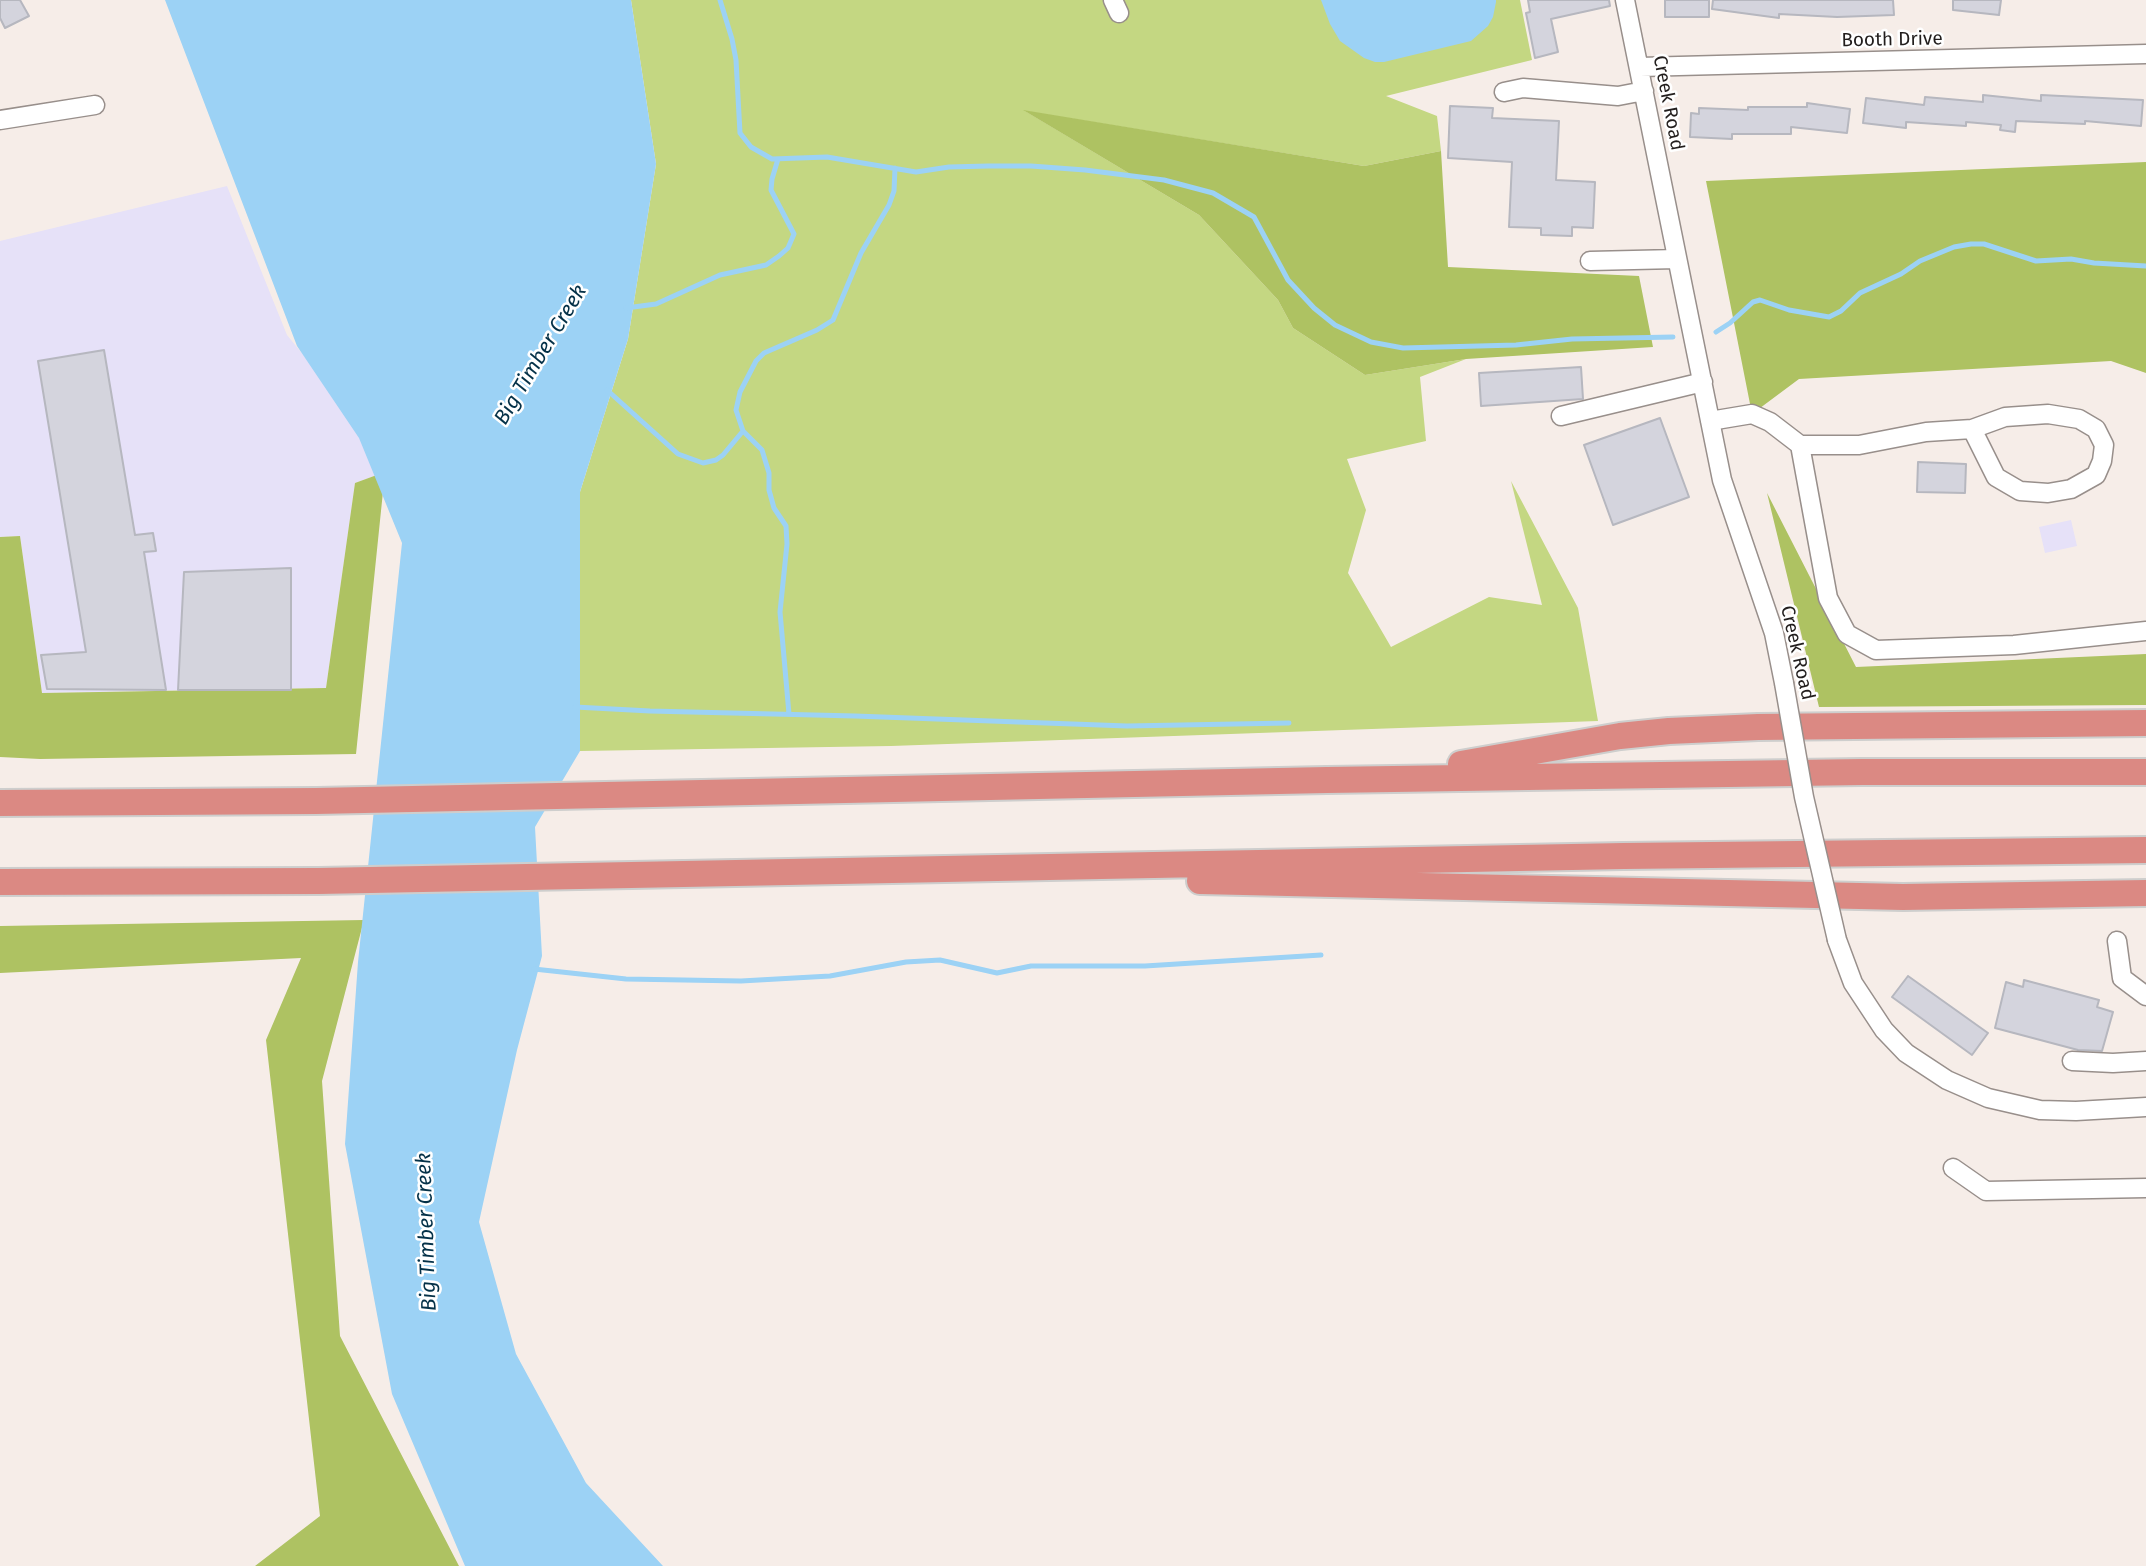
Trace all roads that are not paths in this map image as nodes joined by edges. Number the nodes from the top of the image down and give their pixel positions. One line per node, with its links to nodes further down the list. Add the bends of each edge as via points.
1 (1625, 0): 3 (street, Creek Road)
2 (2146, 54): 3 (street, Booth Drive)
3 (1640, 67): 4 (street, Creek Road)
4 (1644, 91): 5 (street, via 1618,96 1523,88); 8 (street, Creek Road)
5 (1504, 92)
6 (95, 104): 7 (street)
7 (0, 120)
8 (1677, 259): 9 (street); 10 (street, Creek Road)
9 (1590, 261)
10 (1703, 382): 11 (street); 12 (street, Creek Road)
11 (1561, 416)
12 (1710, 421): 14 (street, via 1752,414); 28 (street, Creek Road, bridge, via 1722,480 1774,634 1837,940 1861,1000 1906,1053 1947,1080 1988,1098 2040,1110)
13 (1972, 429): 13 (street, via 2005,417 2049,414 2079,419 2096,429 2104,445 2102,461 2096,475 2071,489 2020,491 1996,477); 14 (street, via 1859,445)
14 (1800, 445): 15 (street, via 1828,598 1847,634 1876,650 2014,645)
15 (2146, 631)
16 (2146, 723): 18 (highway, via 1669,730 1487,761)
17 (2146, 772): 18 (highway)
18 (1327, 780): 19 (highway)
19 (0, 803)
20 (2146, 850): 21 (highway)
21 (795, 872): 22 (highway); 23 (highway, via 1903,897)
22 (0, 882)
23 (2146, 893)
24 (2117, 941): 25 (street, via 2122,978)
25 (2146, 996)
26 (2071, 1061): 27 (street)
27 (2146, 1061)
28 (2146, 1107)
29 (1953, 1168): 30 (street, via 1986,1191)
30 (2146, 1188)

